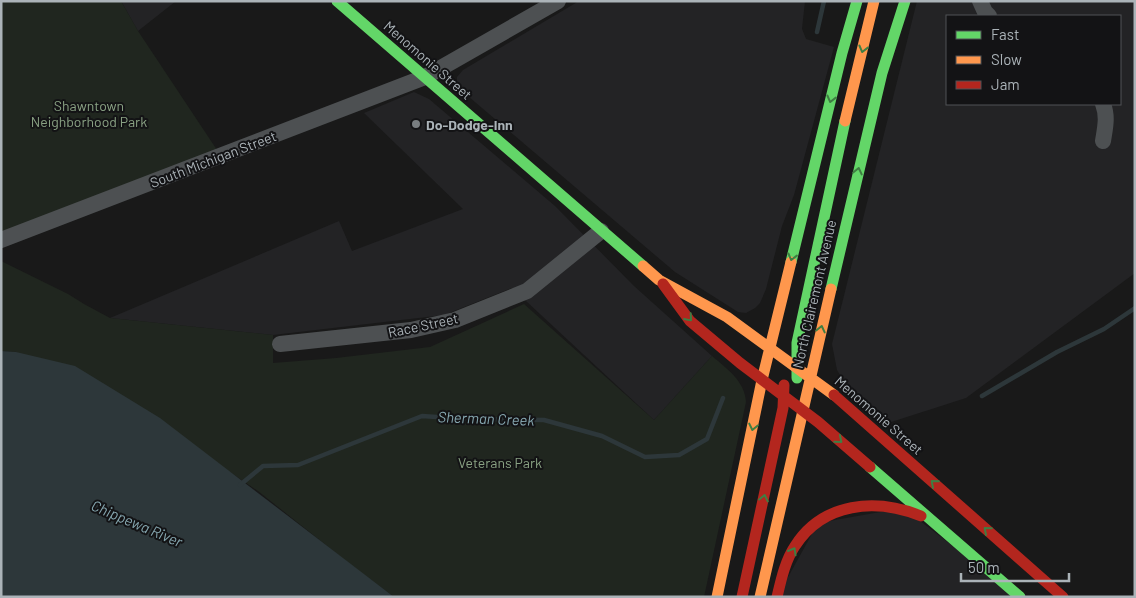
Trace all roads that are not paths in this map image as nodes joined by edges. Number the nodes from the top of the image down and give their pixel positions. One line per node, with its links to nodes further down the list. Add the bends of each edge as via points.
1 (336, 1): 10 (main road, Menomonie Street)
2 (558, 1): 10 (street, South Michigan Street)
3 (857, 1): 17 (main road, North Clairemont Avenue, one-way to 17)
4 (874, 1): 18 (main road, one-way to 18, via 797,344)
5 (898, 1): 9 (main road)
6 (905, 1): 9 (main road, North Clairemont Avenue)
7 (980, 1): 8 (street)
8 (987, 15)
9 (894, 34): 19 (main road, North Clairemont Avenue, one-way to 9)
10 (425, 77): 13 (main road, Menomonie Street); 14 (street, South Michigan Street)
11 (1103, 105): 12 (street, via 1106,125)
12 (1103, 141)
13 (601, 231): 15 (main road, Menomonie Street); 16 (street, Race Street, via 527,291 455,320 411,330)
14 (1, 240)
15 (659, 280): 17 (main road, Menomonie Street, via 727,317); 20 (main road, Menomonie Street, one-way to 20, via 690,321)
16 (280, 344)
17 (770, 348): 18 (main road, Menomonie Street); 20 (main road, North Clairemont Avenue); 21 (main road, via 782,377)
18 (796, 367): 19 (main road, Menomonie Street); 22 (main road)
19 (809, 377): 22 (main road, North Clairemont Avenue); 29 (main road, Menomonie Street, one-way to 19, via 834,395)
20 (762, 380): 21 (main road, Menomonie Street); 24 (main road, North Clairemont Avenue, one-way to 24)
21 (784, 396): 22 (main road, Menomonie Street); 25 (main road, one-way to 21)
22 (802, 409): 23 (main road, Menomonie Street, one-way to 23); 26 (main road, North Clairemont Avenue)
23 (936, 524): 27 (main road, one-way to 23, via 784,570 796,545 805,533 829,515 872,504 903,508); 28 (main road, Menomonie Street)
24 (717, 597)
25 (742, 597)
26 (760, 597)
27 (777, 597)
28 (1020, 597)
29 (1063, 597)

